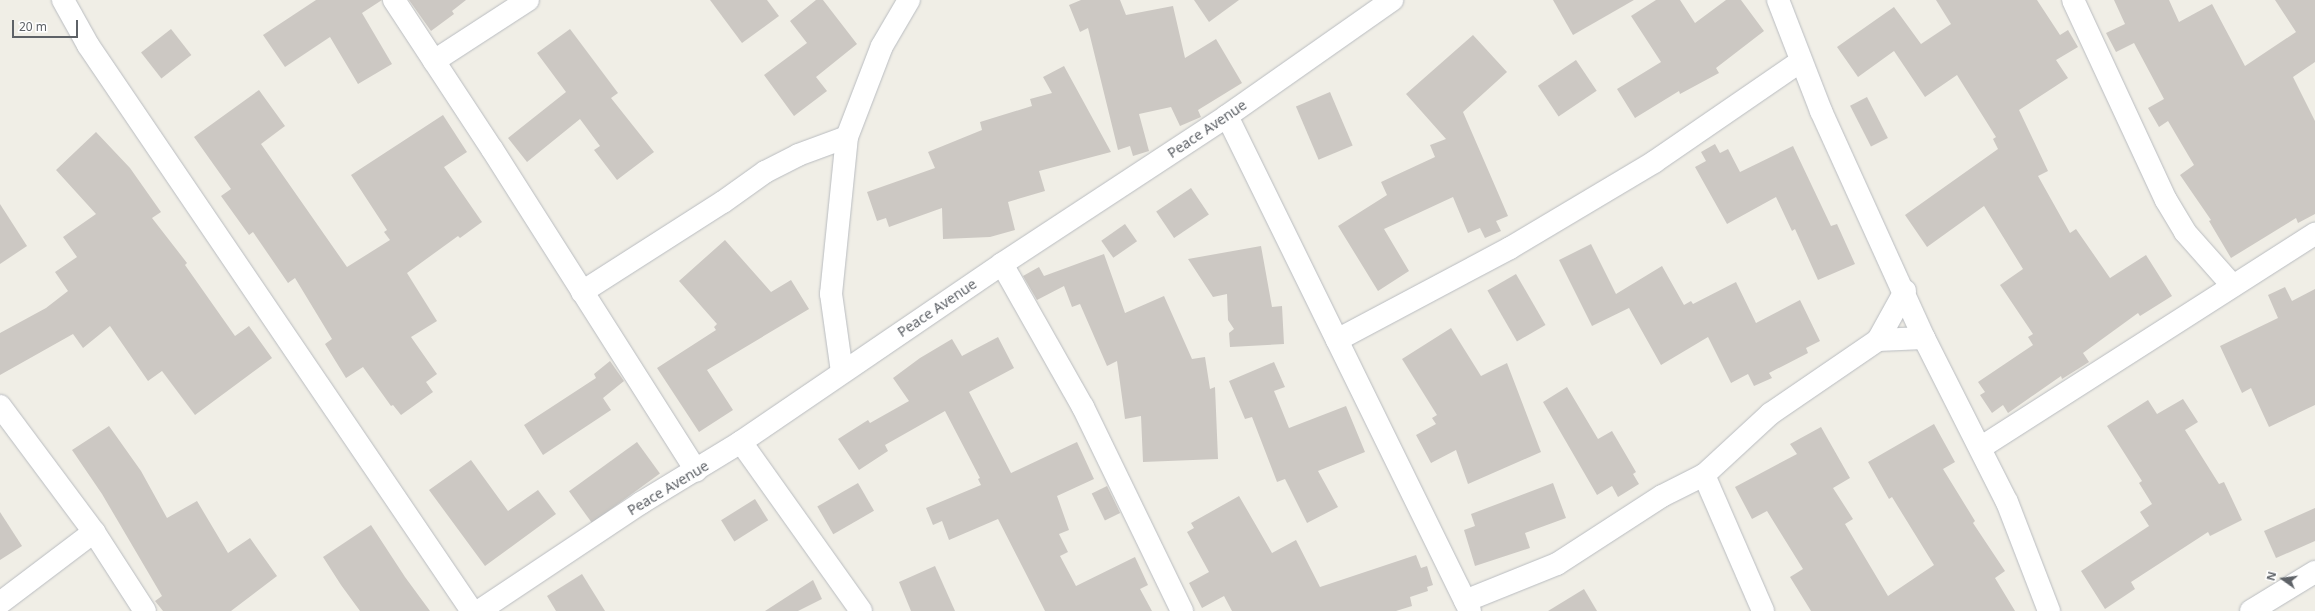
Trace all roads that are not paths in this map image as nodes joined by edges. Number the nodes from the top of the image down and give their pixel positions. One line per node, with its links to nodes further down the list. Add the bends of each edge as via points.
1 (63, 0): 31 (street, via 88,45)
2 (394, 0): 8 (street)
3 (528, 0): 8 (street)
4 (909, 0): 11 (street, via 882,46)
5 (1392, 0): 10 (street, Peace Avenue)
6 (1778, 0): 9 (street)
7 (2073, 0): 14 (street, via 2166,200 2185,232)
8 (434, 61): 16 (street)
9 (1801, 61): 15 (street); 18 (street, via 1641,170 1510,248)
10 (1227, 116): 13 (street, Peace Avenue); 18 (street)
11 (847, 137): 16 (street, via 798,155 765,172 723,202); 20 (street, via 831,294)
12 (2315, 234): 14 (street)
13 (1002, 264): 20 (street, Peace Avenue); 34 (street, via 1084,407)
14 (2233, 286): 23 (street)
15 (1905, 291): 17 (street); 19 (street)
16 (582, 292): 24 (street)
17 (1924, 338): 19 (street); 23 (street)
18 (1337, 340): 29 (street)
19 (1878, 340): 25 (street, via 1770,414)
20 (842, 372): 22 (street, Peace Avenue)
21 (0, 406): 26 (street)
22 (741, 442): 24 (street, Peace Avenue); 33 (street)
23 (1980, 448): 36 (street, via 2007,502)
24 (696, 471): 32 (street, Peace Avenue, via 641,503)
25 (1704, 475): 29 (street, via 1662,496 1557,564); 35 (street)
26 (94, 532): 28 (street); 30 (street)
27 (2315, 572): 37 (street)
28 (0, 603)
29 (1467, 606)
30 (145, 611)
31 (472, 611)
32 (479, 611)
33 (861, 611)
34 (1182, 611)
35 (1763, 611)
36 (2049, 611)
37 (2251, 611)

